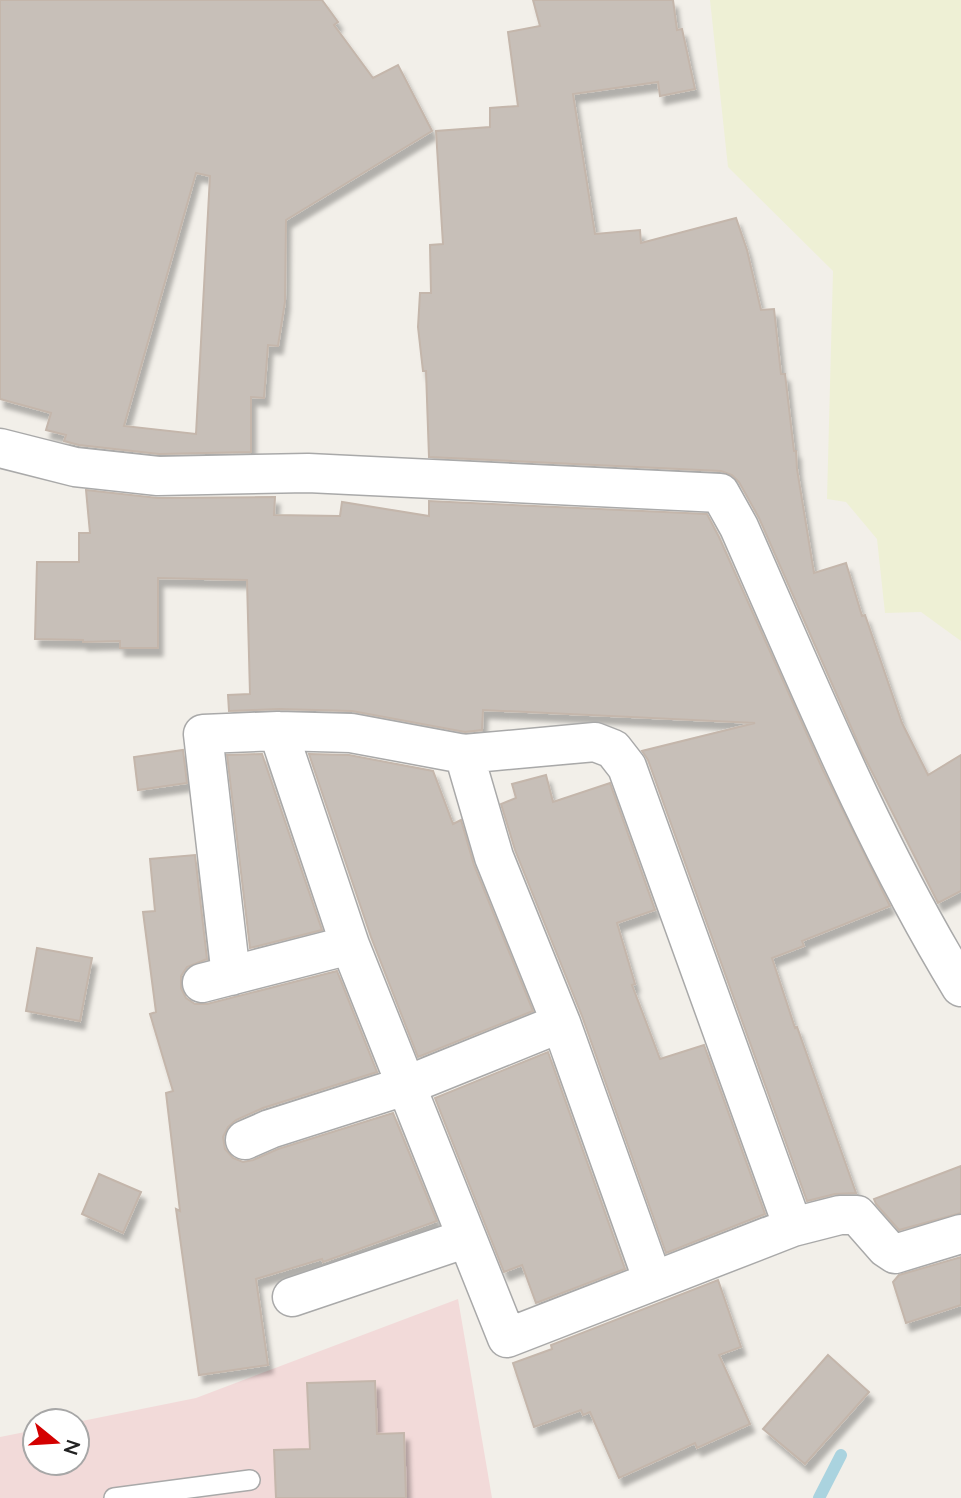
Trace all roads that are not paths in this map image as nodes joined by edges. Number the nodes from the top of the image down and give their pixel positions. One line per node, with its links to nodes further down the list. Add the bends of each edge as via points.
1 (0, 448): 5 (street, via 75,467 158,476 307,473 720,493 870,822)
2 (278, 731): 3 (street, via 351,733); 4 (street); 4 (street, via 203,734 217,980)
3 (464, 754): 6 (street, via 494,858); 9 (street, via 595,742 613,750 627,766)
4 (350, 945): 7 (street)
5 (961, 988)
6 (561, 1023): 7 (street); 12 (street)
7 (405, 1086): 8 (street); 11 (street)
8 (245, 1140)
9 (793, 1227): 10 (street, via 857,1214 895,1254); 12 (street)
10 (961, 1234)
11 (467, 1238): 12 (street, via 507,1338); 13 (street)
12 (653, 1281)
13 (292, 1297)
14 (250, 1480): 15 (lane)
15 (114, 1498)

